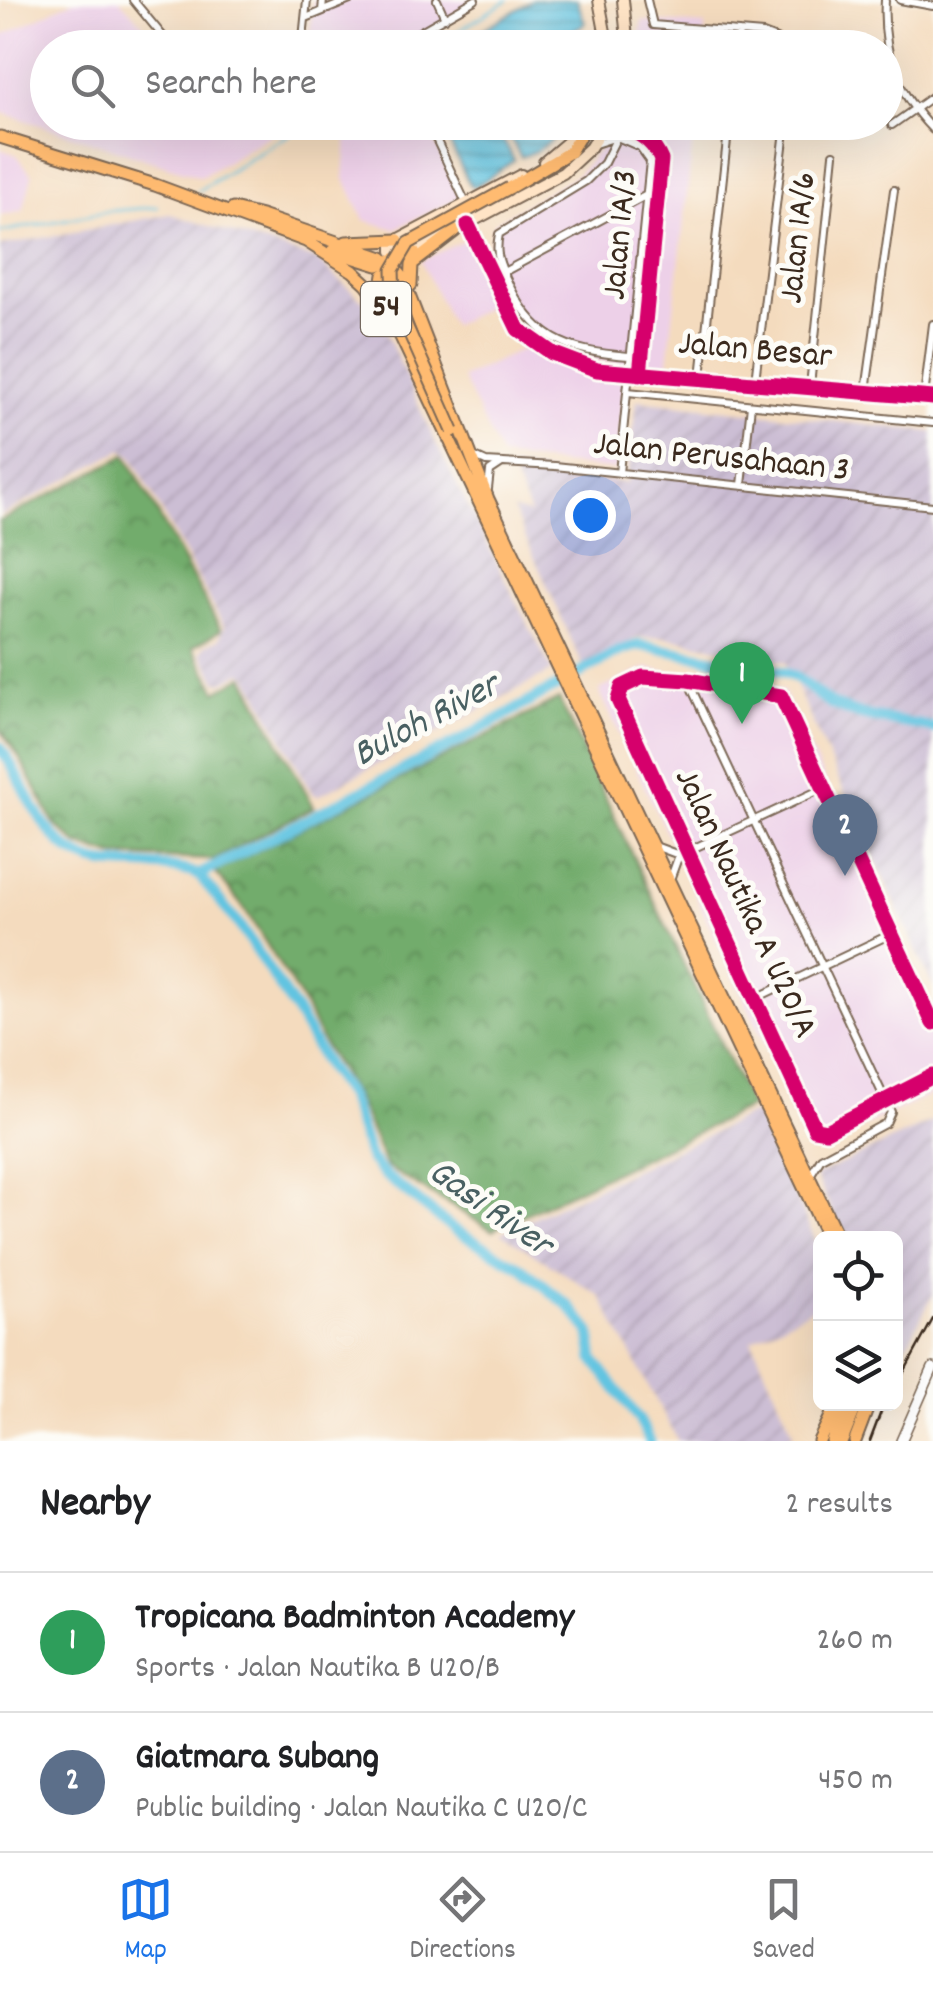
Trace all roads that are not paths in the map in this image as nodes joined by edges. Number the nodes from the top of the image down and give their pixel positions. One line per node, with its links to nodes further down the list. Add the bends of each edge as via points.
1 (133, 0): 16 (street)
2 (307, 0): 14 (street)
3 (323, 0): 13 (street)
4 (350, 0): 13 (street)
5 (438, 0): 15 (street)
6 (475, 0): 15 (street)
7 (622, 0): 20 (main road)
8 (646, 0): 21 (street, via 653,25)
9 (885, 0): 22 (street)
10 (900, 0): 12 (street)
11 (600, 2): 19 (main road)
12 (933, 6)
13 (322, 12): 14 (street)
14 (306, 18): 17 (street)
15 (444, 18): 18 (street)
16 (156, 30)
17 (304, 30)
18 (422, 30)
19 (605, 30)
20 (626, 30)
21 (714, 30)
22 (884, 30)
23 (903, 90): 25 (street)
24 (933, 96): 25 (street)
25 (915, 110): 26 (street); 27 (street)
26 (903, 118)
27 (933, 130)
28 (0, 136): 45 (highway, 54)
29 (436, 140): 44 (street)
30 (569, 140): 44 (main road, via 546,161)
31 (577, 140): 74 (highway, bridge, via 570,152 409,243 393,270 394,298)
32 (595, 140): 40 (main road)
33 (604, 140): 40 (street, Jalan 1A/3)
34 (616, 140): 53 (street, via 586,181 499,234 495,251)
35 (626, 140): 39 (street, Jalan 1A/3)
36 (648, 140): 61 (street, Jalan 1A/3, via 661,160)
37 (727, 140): 62 (street)
38 (784, 140): 63 (street)
39 (632, 142): 43 (street, Jalan 1A/3, via 650,161)
40 (590, 148): 46 (main road, via 562,174)
41 (834, 154): 64 (street, Jalan 1A/6)
42 (894, 190): 65 (street)
43 (646, 195): 53 (street); 59 (street, Jalan 1A/3)
44 (466, 204): 48 (main road)
45 (214, 206): 49 (highway, 54); 50 (highway, 54)
46 (468, 225): 47 (main road); 55 (street, Jalan Besar)
47 (456, 231): 51 (main road); 56 (highway, via 412,264)
48 (398, 240): 50 (highway); 51 (main road, via 396,254)
49 (306, 241): 52 (highway, via 378,265); 57 (highway, 54, via 353,271)
50 (337, 243): 52 (highway, 54)
51 (414, 252): 52 (highway)
52 (391, 262): 54 (highway, 54)
53 (504, 272): 55 (street); 59 (street, via 525,317 540,330 597,354)
54 (401, 274): 56 (highway, 54); 57 (highway, via 388,272 382,280)
55 (492, 278): 60 (street, Jalan Besar, via 529,339 598,370)
56 (412, 298): 70 (highway, 54)
57 (390, 316): 74 (highway, 54)
58 (933, 324): 67 (street)
59 (629, 356): 60 (street, Jalan 1A/3)
60 (627, 372): 61 (street, Jalan Besar); 66 (street, Jalan 1A/3)
61 (640, 374): 62 (street, Jalan Besar)
62 (701, 377): 63 (street, Jalan Besar)
63 (755, 381): 64 (street, Jalan Besar)
64 (810, 386): 65 (street, Jalan Besar)
65 (866, 391): 67 (street, Jalan Besar)
66 (628, 392): 68 (street); 72 (street, Jalan 1A/3)
67 (928, 398)
68 (751, 405): 69 (street); 73 (street)
69 (933, 423)
70 (472, 456): 71 (street, Jalan Perusahaan 3); 75 (highway, 54)
71 (503, 462): 72 (street, Jalan Perusahaan 3); 75 (street, via 490,472)
72 (619, 473): 73 (street, Jalan Perusahaan 3)
73 (742, 485): 76 (street, Jalan Perusahaan 3)
74 (474, 494): 77 (highway, 54)
75 (488, 499): 77 (highway, 54)
76 (933, 506)
77 (566, 670): 79 (highway, 54)
78 (688, 680): 80 (street, via 781,696); 81 (street); 83 (street, Jalan Nautika A U20/A, via 644,678 622,687 618,700)
79 (577, 694): 82 (highway, 54); 94 (highway, 54)
80 (824, 788): 81 (street); 85 (street)
81 (754, 820): 83 (street); 86 (street)
82 (654, 846): 83 (street); 84 (highway, 54)
83 (683, 853): 84 (street); 87 (street, Jalan Nautika A U20/A)
84 (670, 879): 91 (highway, 54)
85 (892, 934): 86 (street); 88 (street)
86 (822, 967): 87 (street); 90 (street)
87 (754, 1000): 90 (street, Jalan Nautika A U20/A, via 818,1132)
88 (933, 1023)
89 (933, 1076): 90 (street)
90 (886, 1099): 92 (street, via 891,1118)
91 (792, 1143): 92 (street); 93 (highway, 54)
92 (821, 1158): 93 (street)
93 (811, 1184): 95 (highway, 54)
94 (825, 1231)
95 (834, 1231)
96 (933, 1368): 105 (street)
97 (833, 1411): 101 (highway)
98 (843, 1411): 102 (highway)
99 (854, 1411): 103 (highway)
100 (866, 1411): 104 (highway)
101 (819, 1441)
102 (832, 1441)
103 (842, 1441)
104 (855, 1441)
105 (901, 1441)

